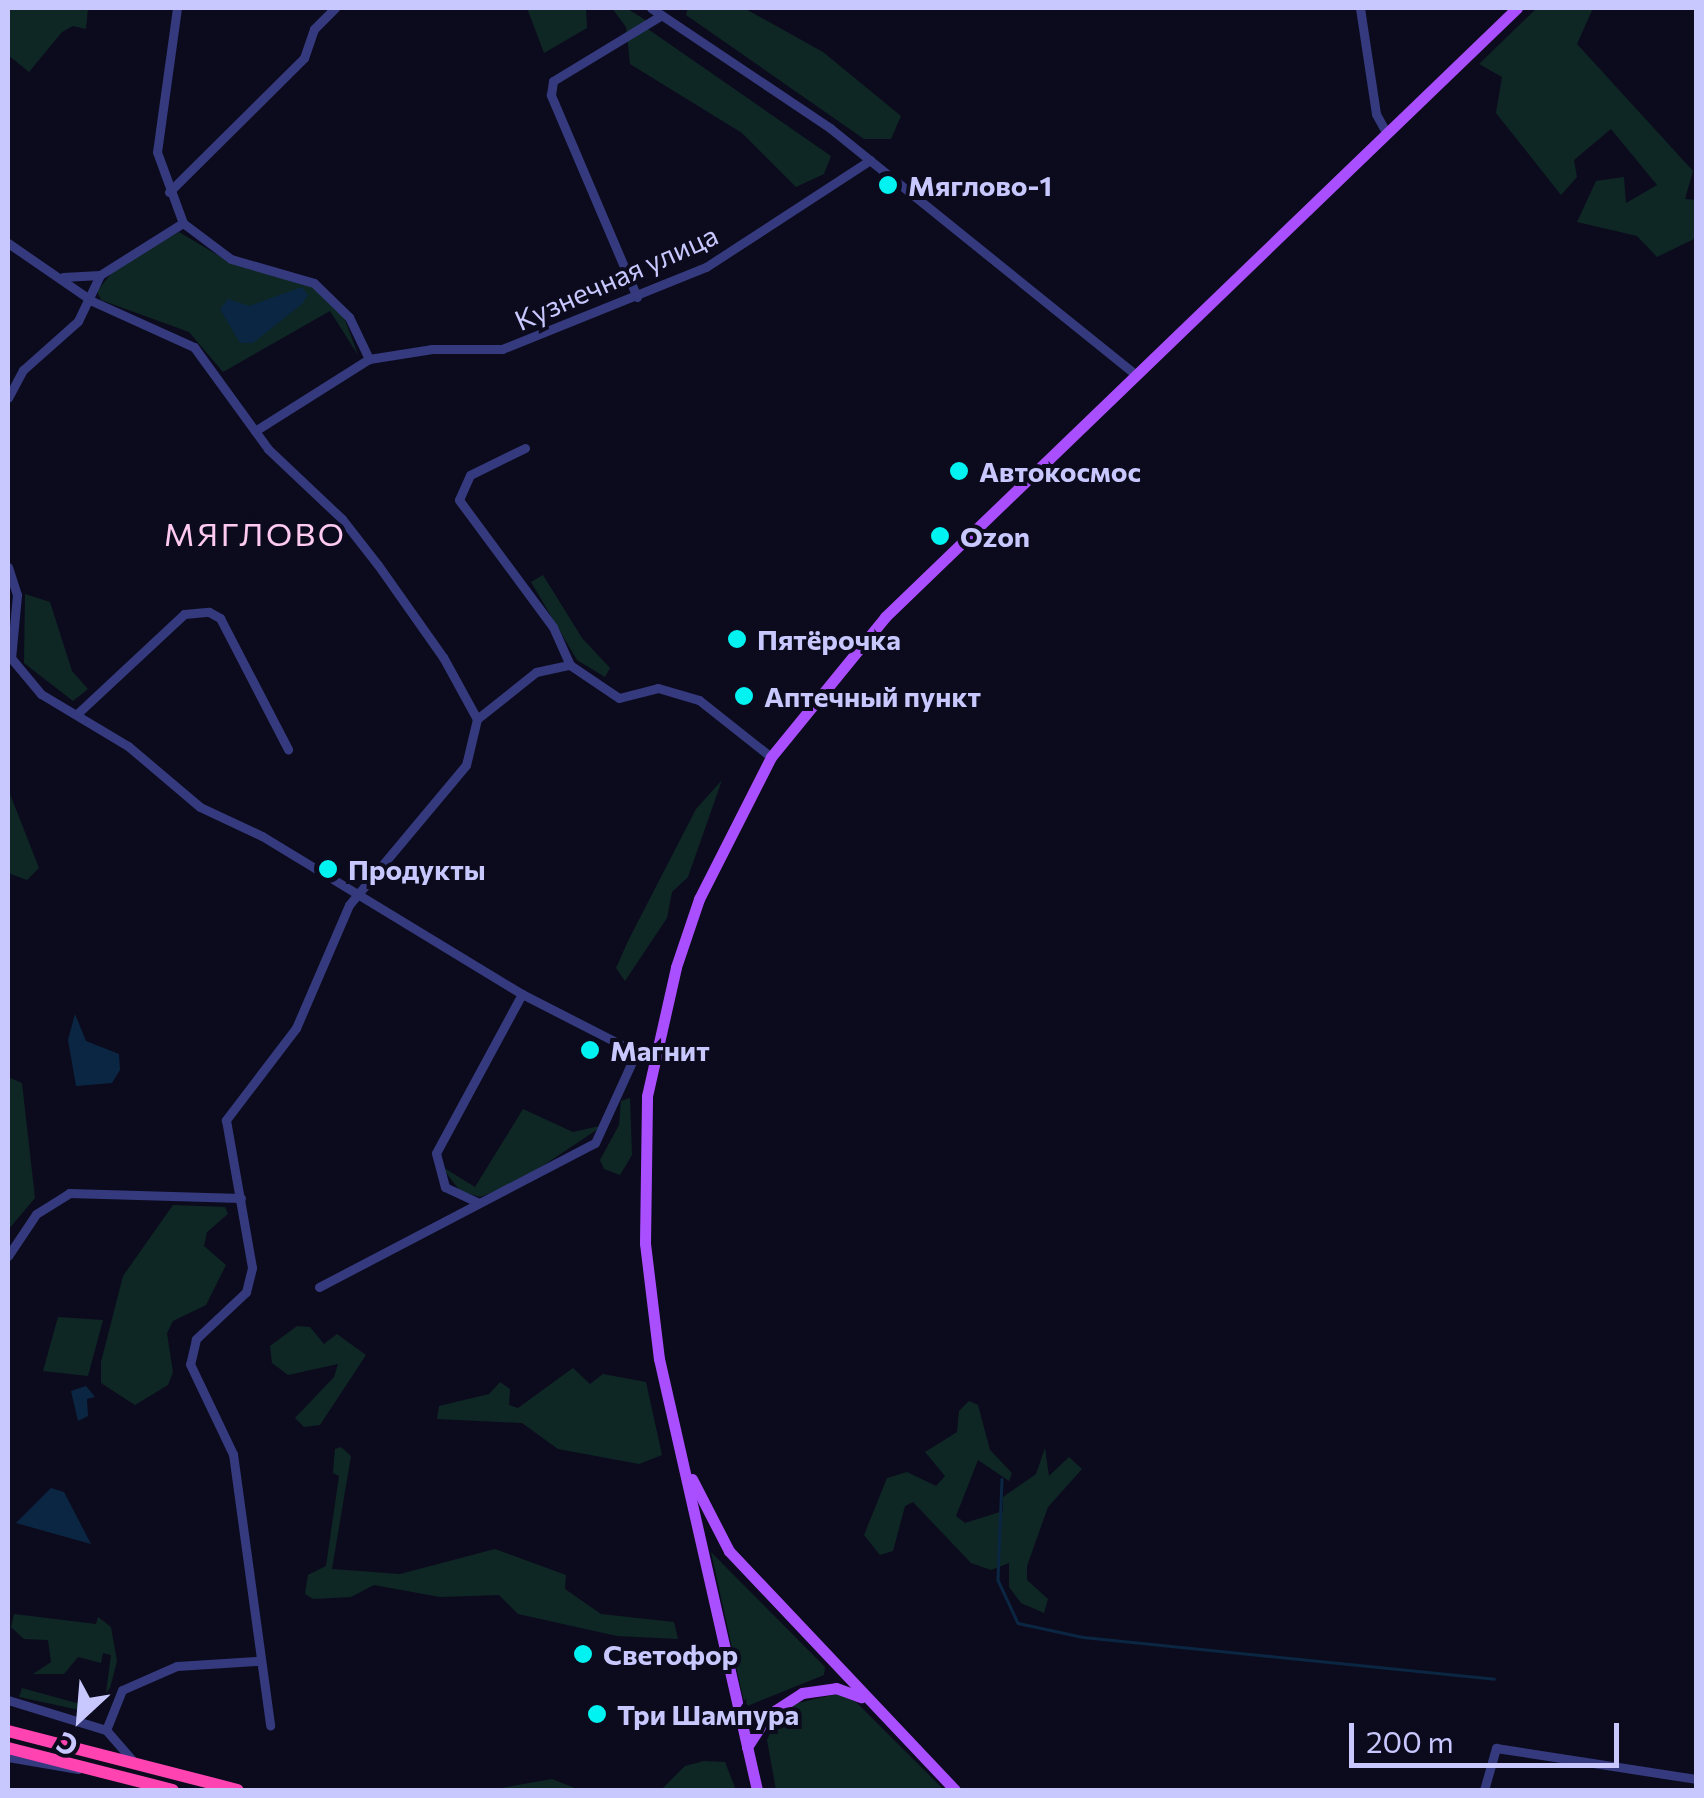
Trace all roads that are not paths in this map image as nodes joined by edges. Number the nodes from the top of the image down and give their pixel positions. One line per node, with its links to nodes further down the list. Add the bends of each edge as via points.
1 (177, 8): 9 (street, via 157,152)
2 (335, 8): 9 (street, via 314,29 304,58)
3 (651, 8): 6 (street)
4 (1360, 8): 7 (street, via 1376,114)
5 (1517, 8): 7 (main road)
6 (662, 14): 8 (street); 14 (street, via 553,81 551,95)
7 (1387, 134): 17 (main road)
8 (870, 160): 14 (street, Кузнечная улица, via 778,225); 17 (street)
9 (169, 192): 10 (street)
10 (183, 223): 12 (street); 16 (street, via 231,259 314,283 349,317)
11 (8, 244): 13 (street)
12 (100, 275): 13 (street); 15 (street)
13 (61, 277): 15 (street)
14 (637, 297): 16 (street, Кузнечная улица, via 502,350 432,349)
15 (92, 301): 18 (street, via 60,342 23,370); 19 (street, via 194,348)
16 (369, 359): 19 (street, Кузнечная улица)
17 (1136, 374): 26 (main road, via 885,617)
18 (8, 398)
19 (255, 430): 24 (street, via 378,566 443,656)
20 (525, 448): 22 (street, via 470,475 459,500 534,599)
21 (8, 567): 23 (street, via 16,595 12,658 41,694)
22 (570, 665): 24 (street, via 536,672); 26 (street, via 618,698 658,688 698,700)
23 (78, 713): 25 (street, via 184,614 208,612 220,618); 27 (street, via 186,798)
24 (477, 719): 27 (street, via 455,784)
25 (288, 749)
26 (771, 757): 30 (main road, via 698,900)
27 (358, 896): 28 (street); 31 (street, via 296,1028 226,1120)
28 (522, 994): 29 (street); 32 (street, via 435,1158 445,1187)
29 (636, 1053): 30 (street); 32 (street, via 595,1143)
30 (653, 1061): 35 (main road, via 643,1150 645,1243)
31 (241, 1198): 33 (street, via 69,1193 36,1214); 36 (street, via 252,1268 246,1292 196,1339 190,1364 233,1454)
32 (480, 1203): 34 (street)
33 (8, 1256)
34 (319, 1286)
35 (681, 1457): 38 (main road, via 722,1542); 43 (main road)
36 (258, 1660): 39 (street); 40 (street, via 178,1666 122,1690)
37 (8, 1700): 40 (street)
38 (873, 1706): 43 (main road, via 848,1691 814,1689 776,1708); 51 (main road)
39 (270, 1725)
40 (106, 1730): 45 (street)
41 (8, 1731): 45 (highway)
42 (8, 1748): 46 (highway)
43 (747, 1748): 50 (main road)
44 (8, 1756): 46 (street, via 60,1770)
45 (135, 1764): 49 (highway)
46 (88, 1769): 48 (highway)
47 (1696, 1779): 52 (street, via 1496,1748)
48 (173, 1790)
49 (238, 1790)
50 (756, 1790)
51 (955, 1790)
52 (1484, 1790)

